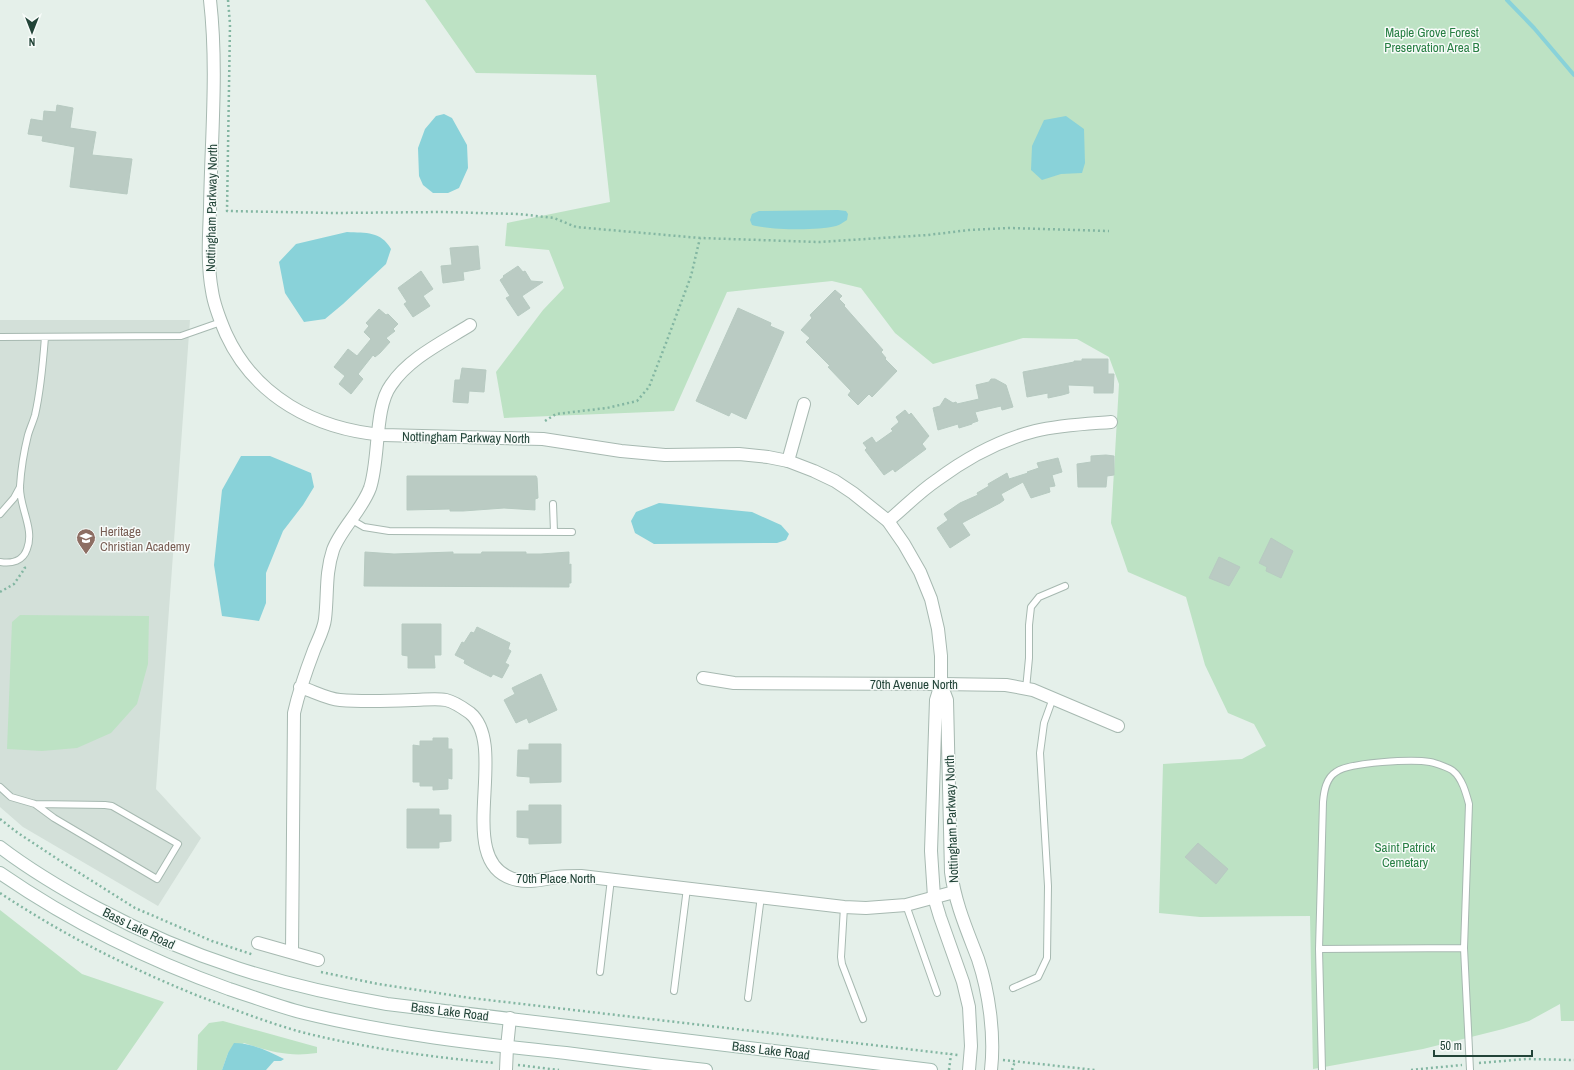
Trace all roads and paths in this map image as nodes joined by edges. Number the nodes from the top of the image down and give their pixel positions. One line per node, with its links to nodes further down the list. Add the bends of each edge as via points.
1 (210, 0): 5 (street, Nottingham Parkway North, via 213,27 213,97 209,262 212,292)
2 (228, 0): 4 (path, via 230,24 227,211 519,214 554,218 576,227)
3 (1109, 231): 4 (path, via 976,229 920,236 820,242)
4 (700, 238): 11 (path, via 691,276 649,387 637,401 607,408 556,414)
5 (221, 322): 8 (lane, via 181,336); 13 (street, Nottingham Parkway North, via 233,349 250,374 270,393 294,409 320,421)
6 (470, 325): 13 (street, via 422,355 402,371 390,386 382,404)
7 (3, 337): 8 (lane); 9 (lane)
8 (46, 337): 15 (lane, via 41,381 28,435)
9 (0, 342)
10 (804, 404): 14 (street)
11 (545, 421)
12 (1111, 422): 19 (street, via 1068,425 1033,432 1002,443 969,459 936,480)
13 (378, 435): 14 (street, Nottingham Parkway North, via 543,439 628,452 665,455 739,454); 18 (street, via 370,488)
14 (788, 461): 19 (street, Nottingham Parkway North, via 835,481)
15 (20, 487): 17 (lane); 22 (lane, via 29,536 28,548)
16 (553, 504): 20 (lane)
17 (0, 514)
18 (352, 520): 20 (lane, via 364,527 389,531); 28 (street, via 334,548 328,570 325,620)
19 (888, 521): 27 (street, Nottingham Parkway North, via 920,572 931,599 938,629)
20 (554, 532): 21 (lane)
21 (572, 532)
22 (23, 557): 23 (lane, via 11,563); 25 (path, via 25,568 14,584)
23 (0, 562)
24 (1065, 586): 29 (lane, via 1039,597 1031,607)
25 (0, 592)
26 (704, 678): 27 (street, 70th Avenue North, via 734,683)
27 (941, 684): 29 (street, 70th Avenue North, via 1006,685); 39 (street, Nottingham Parkway North, via 947,700 951,866); 42 (street, Nottingham Parkway North, via 936,700 931,843)
28 (300, 687): 37 (street, 70th Place North, via 338,700 446,700 460,706 472,715 481,730 485,745 485,842 487,855 494,867 504,875 518,880 540,880 558,876); 48 (street, via 294,713)
29 (1026, 689): 30 (street, 70th Avenue North)
30 (1053, 698): 31 (street, 70th Avenue North); 52 (lane, via 1044,723 1040,753 1048,886 1047,958 1038,977)
31 (1118, 726)
32 (0, 788): 33 (lane, via 11,796)
33 (36, 804): 33 (lane, via 54,818 157,879 178,844 112,806)
34 (0, 819): 49 (path, via 136,908 212,941)
35 (0, 847): 56 (street, Bass Lake Road, via 32,870 122,921 223,964 338,996)
36 (0, 873): 58 (street, Bass Lake Road, via 111,939 188,974 265,1001 303,1013 370,1028)
37 (611, 879): 38 (street, 70th Place North); 51 (lane)
38 (687, 888): 41 (street, 70th Place North); 53 (lane)
39 (954, 892): 42 (street, 70th Place North); 70 (street, Nottingham Parkway North, via 988,994)
40 (0, 894): 60 (path, via 81,943 137,970 214,1002 277,1024 302,1032 380,1048)
41 (761, 896): 44 (street, 70th Place North); 55 (lane)
42 (934, 897): 43 (street, 70th Place North); 69 (street, Nottingham Parkway North, via 969,1007)
43 (906, 905): 44 (street, 70th Place North); 54 (lane)
44 (844, 907): 57 (lane, via 842,964)
45 (258, 943): 48 (street)
46 (1319, 948): 47 (lane); 47 (lane, via 1325,786 1336,772 1358,764 1430,762 1454,771 1465,788 1469,804); 73 (lane)
47 (1464, 948): 75 (lane)
48 (292, 952): 50 (street)
49 (260, 957)
50 (317, 966): 68 (path, via 378,984 471,998 951,1054)
51 (600, 972)
52 (1014, 988)
53 (674, 991)
54 (936, 993)
55 (748, 998)
56 (510, 1018): 58 (street); 67 (street, Bass Lake Road)
57 (863, 1019)
58 (507, 1047): 64 (street); 66 (street, Bass Lake Road)
59 (1574, 1060): 61 (path, via 1526,1059)
60 (492, 1063)
61 (1479, 1063)
62 (521, 1065): 65 (path)
63 (1461, 1065): 74 (path)
64 (506, 1070)
65 (559, 1070)
66 (706, 1070)
67 (931, 1070)
68 (949, 1070)
69 (969, 1070)
70 (992, 1070)
71 (1012, 1070): 72 (path, via 1015,1061)
72 (1095, 1070)
73 (1322, 1070)
74 (1411, 1070)
75 (1470, 1070)

